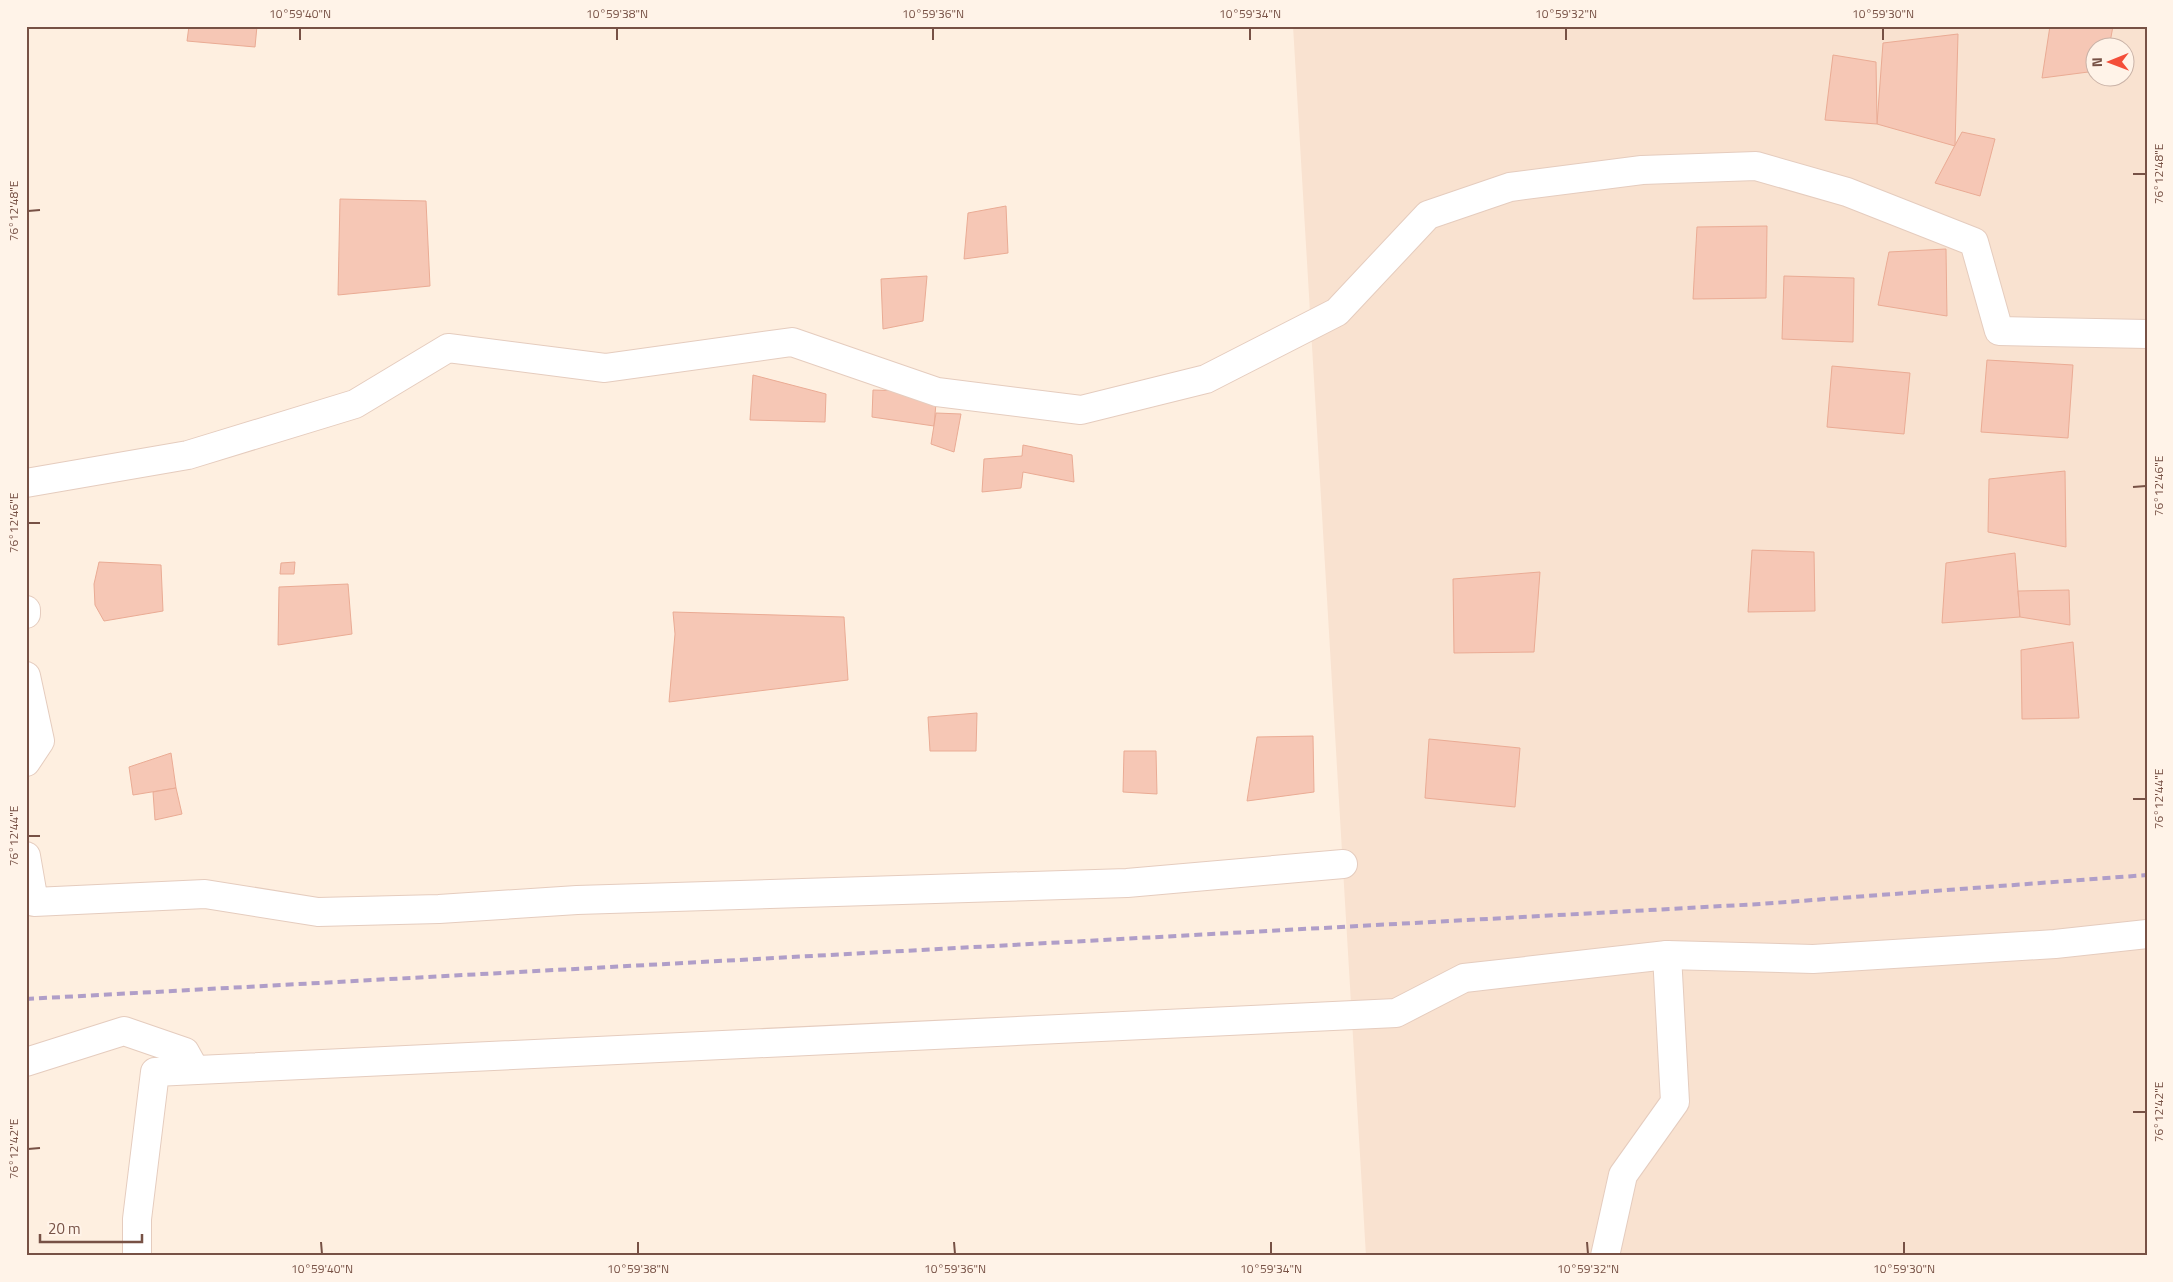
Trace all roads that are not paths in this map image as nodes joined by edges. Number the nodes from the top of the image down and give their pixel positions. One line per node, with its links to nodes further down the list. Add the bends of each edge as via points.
1 (2147, 334): 2 (street, via 1999,331 1974,242 1847,192 1756,166 1642,170 1510,187 1428,214 1336,312 1206,379 1081,410 937,392 792,342 605,368 448,348 355,404 188,454)
2 (26, 483)
3 (26, 676): 4 (street, via 40,741)
4 (26, 762)
5 (26, 856): 6 (street, via 34,902 205,894 318,912 439,909 577,900 1127,883)
6 (1343, 864)
7 (2147, 934): 8 (street, via 2055,944 1813,959)
8 (1667, 955): 10 (street, via 1464,978 1396,1013); 12 (street, via 1675,1102 1623,1175)
9 (26, 1062): 10 (street, via 124,1031 184,1052)
10 (194, 1070): 11 (street, via 155,1072 137,1219)
11 (137, 1256)
12 (1605, 1256)

